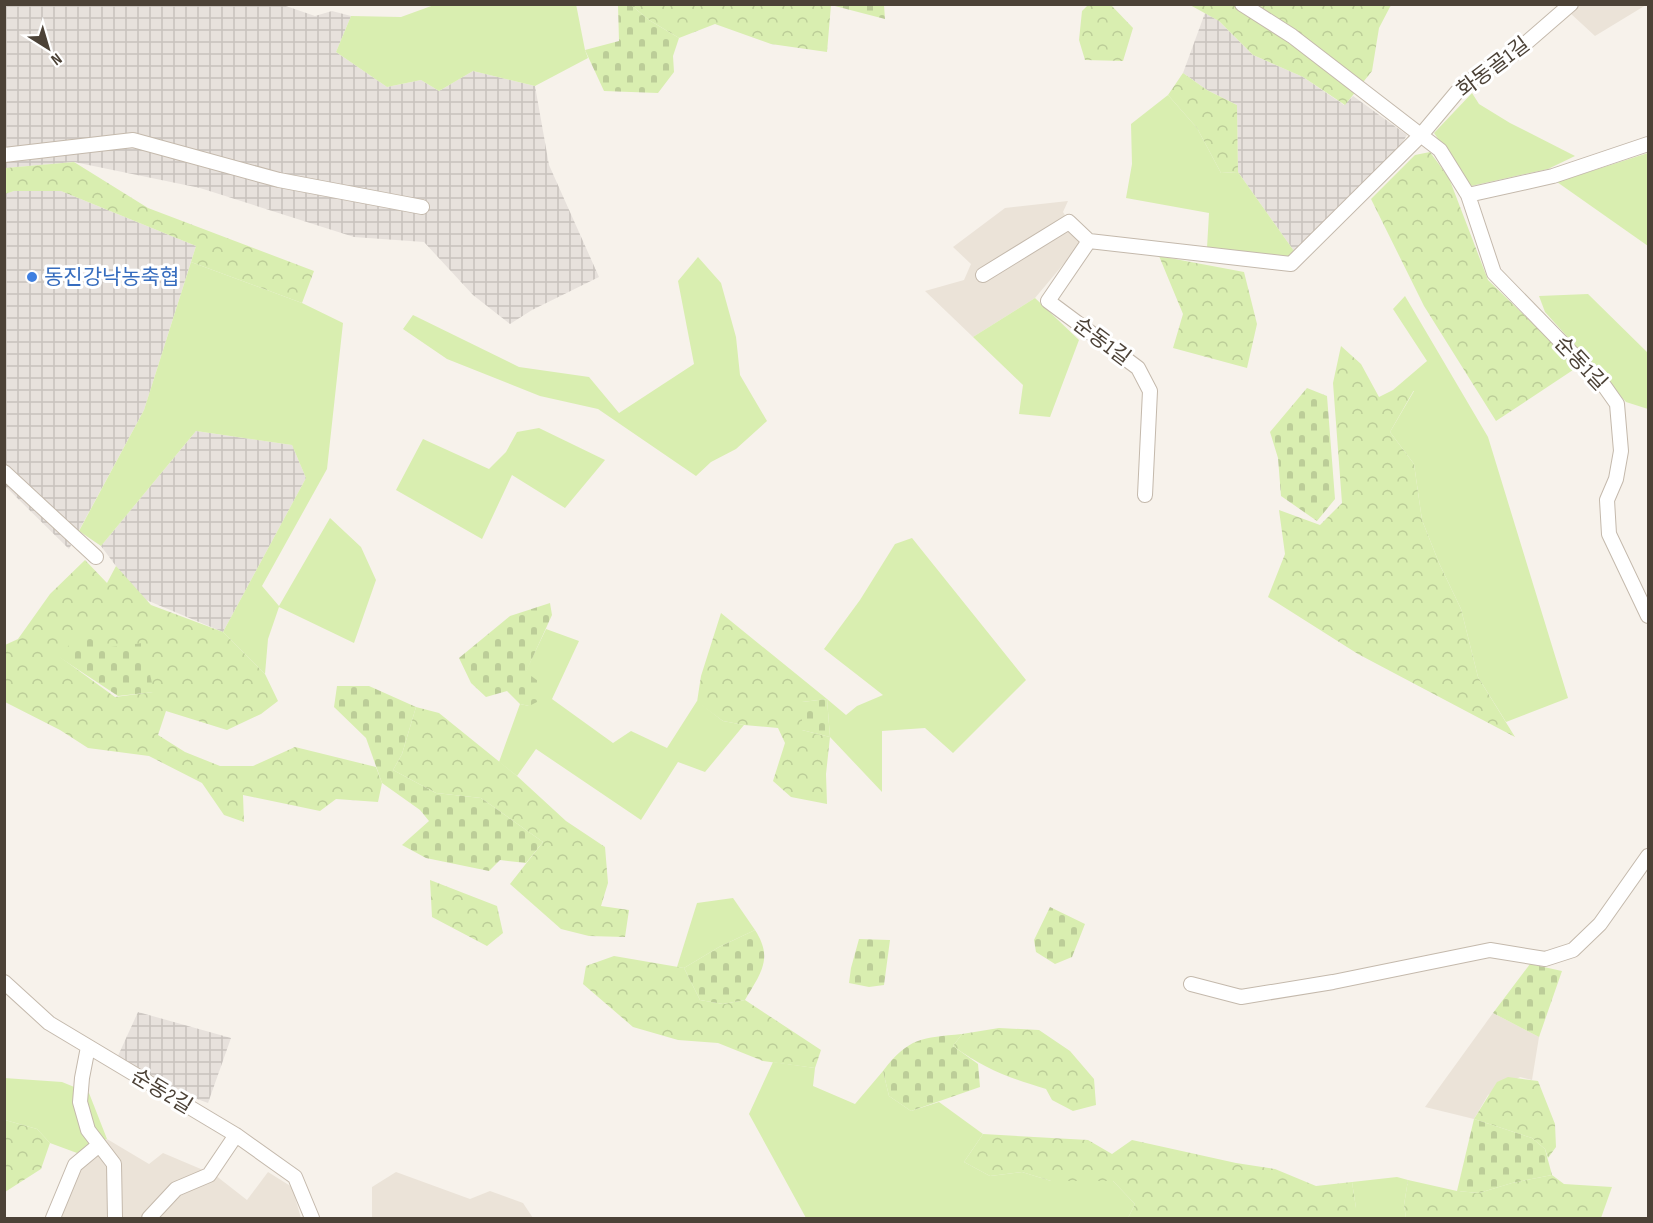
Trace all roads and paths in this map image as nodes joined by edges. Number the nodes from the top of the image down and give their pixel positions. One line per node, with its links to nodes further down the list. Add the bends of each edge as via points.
1 (1242, 4): 3 (street, 순동1길, via 1292,36)
2 (1571, 4): 3 (street, 화동골1길, via 1511,56 1484,70 1457,92)
3 (1421, 135): 6 (street, 순동1길, via 1440,150); 8 (street, via 1291,264)
4 (1648, 144): 6 (street, via 1553,176)
5 (4, 155): 7 (street, via 133,140 279,180)
6 (1468, 195): 13 (street, 순동1길, via 1494,273 1617,404 1622,451 1607,500 1609,534)
7 (422, 207)
8 (1089, 241): 9 (street, via 1069,222); 11 (street, 순동1길, via 1048,301 1138,368 1150,391)
9 (983, 275)
10 (4, 472): 12 (street)
11 (1145, 495)
12 (96, 557)
13 (1648, 616)
14 (1648, 856): 16 (street, via 1600,924 1573,950 1545,959 1490,950 1241,997)
15 (4, 982): 17 (street, 순동2길, via 49,1023)
16 (1191, 984)
17 (88, 1047): 18 (street, 순동2길); 19 (street, via 81,1102 88,1131)
18 (236, 1135): 22 (street, via 209,1175 176,1189); 23 (street, 순동2길, via 296,1177)
19 (99, 1145): 20 (street, via 75,1165); 21 (street, via 114,1164)
20 (53, 1218)
21 (115, 1218)
22 (149, 1218)
23 (312, 1218)

